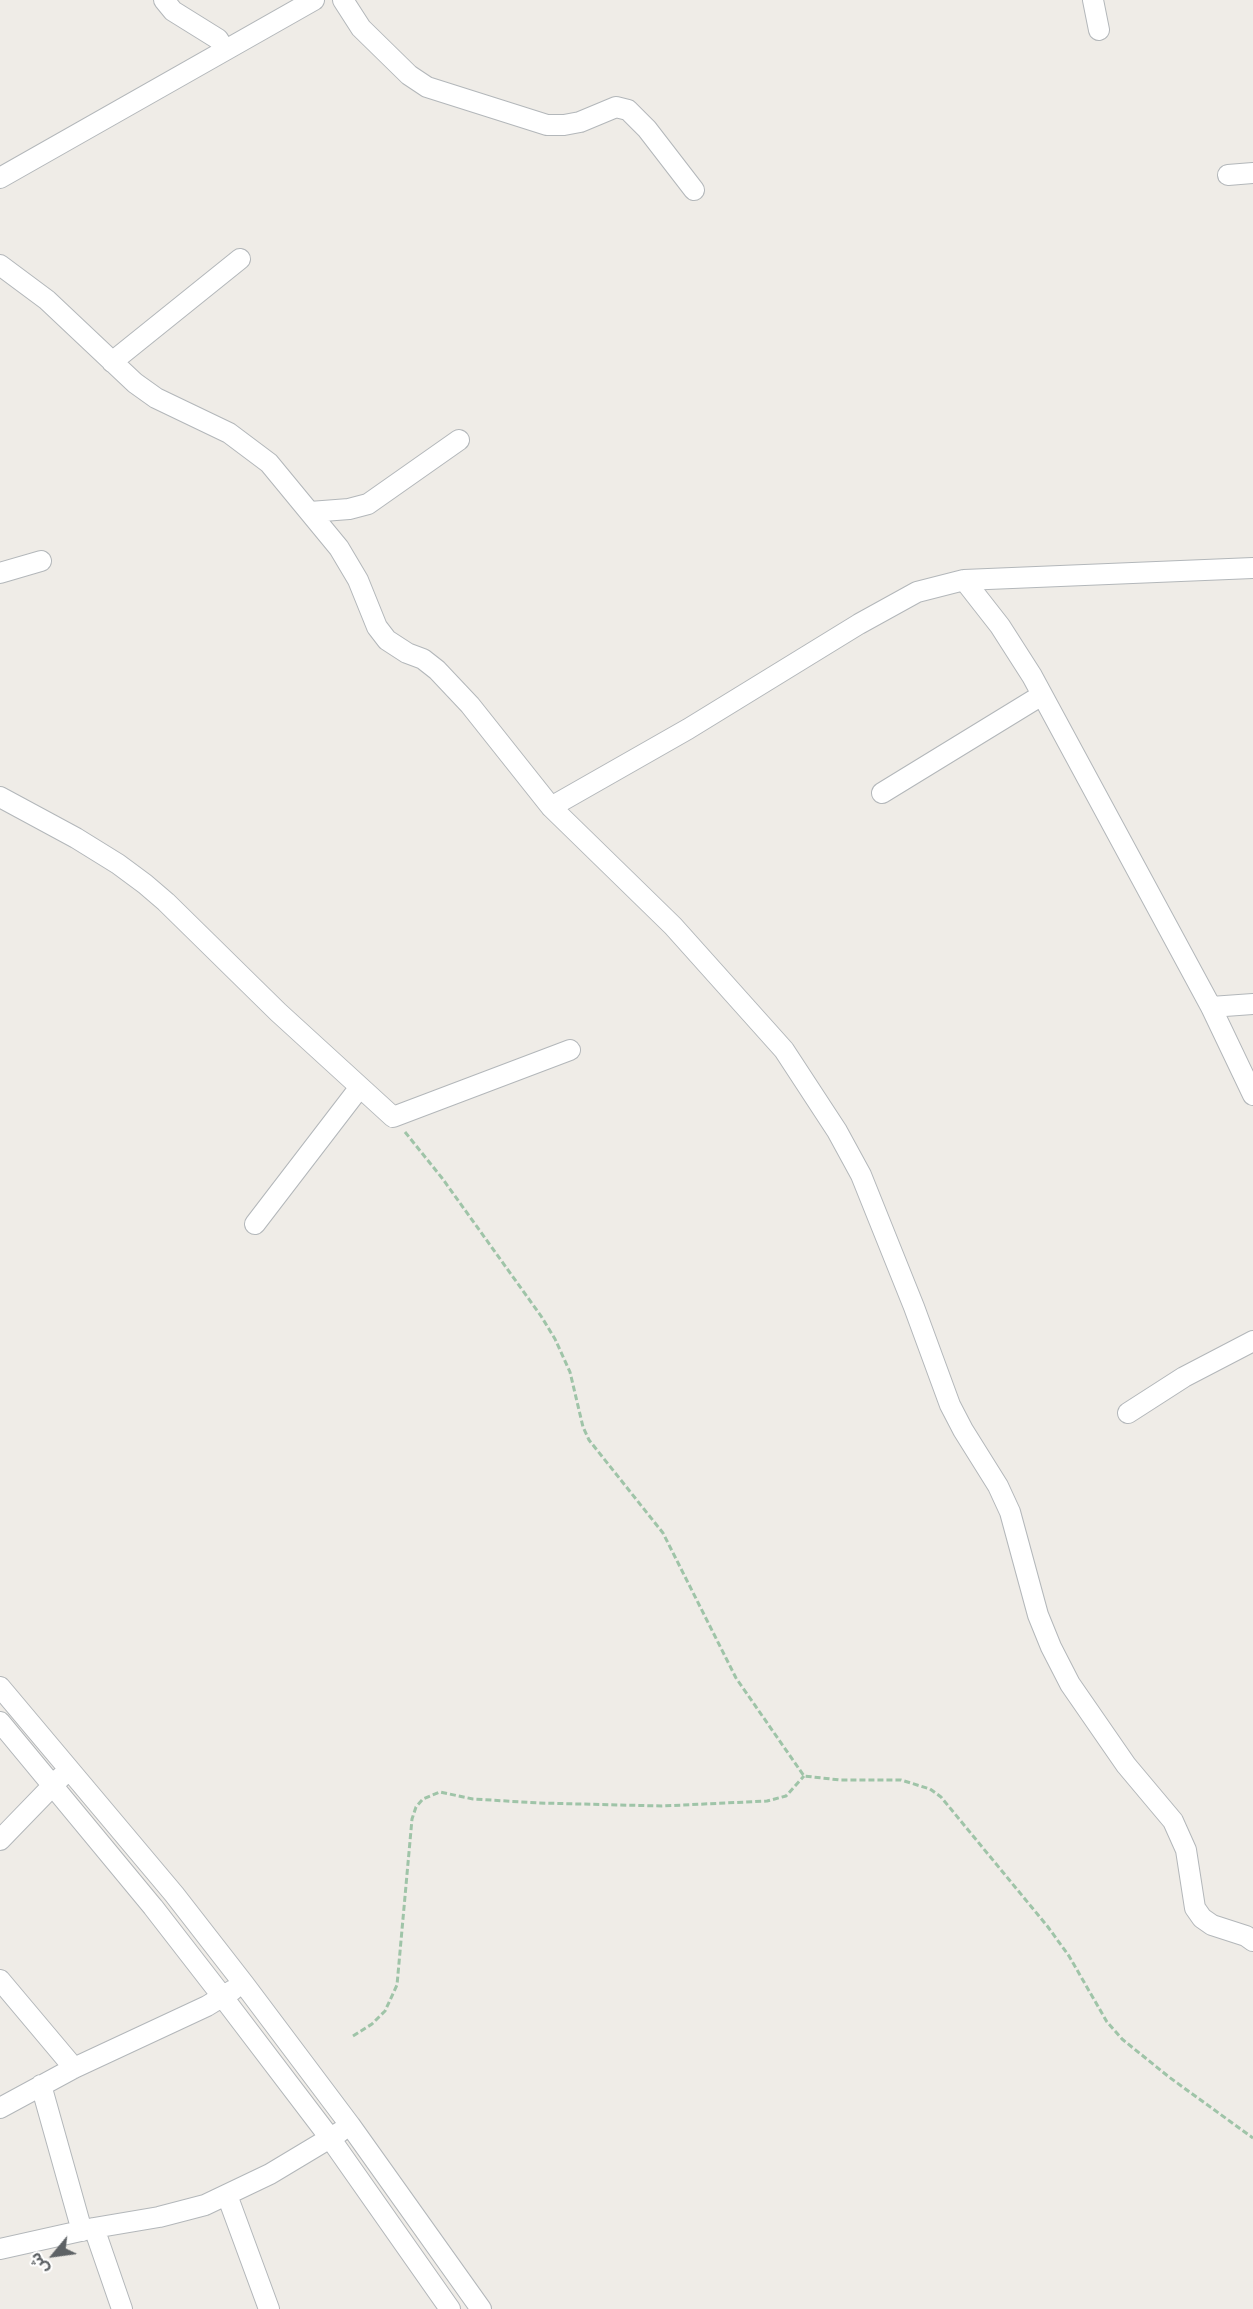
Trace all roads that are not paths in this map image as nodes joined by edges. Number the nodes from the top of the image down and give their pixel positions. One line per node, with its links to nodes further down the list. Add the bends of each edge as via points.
1 (164, 0): 6 (street, via 173,11 218,39)
2 (314, 0): 6 (street)
3 (343, 0): 10 (street, via 361,28 409,75 427,87 547,124 580,122 616,107 628,110)
4 (1093, 0): 5 (street)
5 (1099, 30)
6 (225, 50): 9 (street)
7 (1253, 172): 8 (street)
8 (1228, 174)
9 (0, 178)
10 (694, 190)
11 (240, 259): 13 (street)
12 (0, 265): 13 (street, via 47,300)
13 (112, 362): 15 (street, via 156,398 210,423 258,453)
14 (459, 440): 15 (street, via 368,504)
15 (310, 512): 23 (street, via 339,548 387,640 436,670 470,705)
16 (41, 561): 18 (street)
17 (1253, 568): 19 (street)
18 (0, 573)
19 (964, 580): 20 (street, via 1000,626); 23 (street, via 917,592)
20 (1042, 695): 21 (street); 25 (street)
21 (882, 793)
22 (0, 797): 27 (street, via 75,838 145,884)
23 (551, 807): 37 (street, via 674,926 784,1050 837,1131 866,1186 951,1405 1010,1512 1038,1615 1070,1684 1126,1765 1173,1821 1186,1850 1196,1908 1202,1918)
24 (1253, 1004): 25 (street)
25 (1211, 1007): 28 (street)
26 (570, 1050): 27 (street, via 393,1117)
27 (360, 1087): 29 (street)
28 (1253, 1095)
29 (255, 1224)
30 (1253, 1341): 31 (street, via 1184,1377)
31 (1128, 1413)
32 (0, 1687): 34 (street)
33 (0, 1722): 35 (street)
34 (68, 1769): 35 (street); 39 (street, via 174,1893)
35 (54, 1785): 36 (street); 40 (street)
36 (0, 1840)
37 (1253, 1941)
38 (0, 1980): 41 (street)
39 (244, 1984): 40 (street); 44 (street)
40 (222, 1996): 41 (street); 45 (street)
41 (74, 2068): 42 (street)
42 (41, 2085): 43 (street); 47 (street)
43 (0, 2108)
44 (351, 2125): 45 (street); 52 (street)
45 (330, 2138): 46 (street); 51 (street)
46 (227, 2195): 47 (street, via 171,2215); 50 (street)
47 (88, 2230): 48 (street); 49 (street)
48 (0, 2249)
49 (122, 2309)
50 (269, 2309)
51 (450, 2309)
52 (480, 2309)

